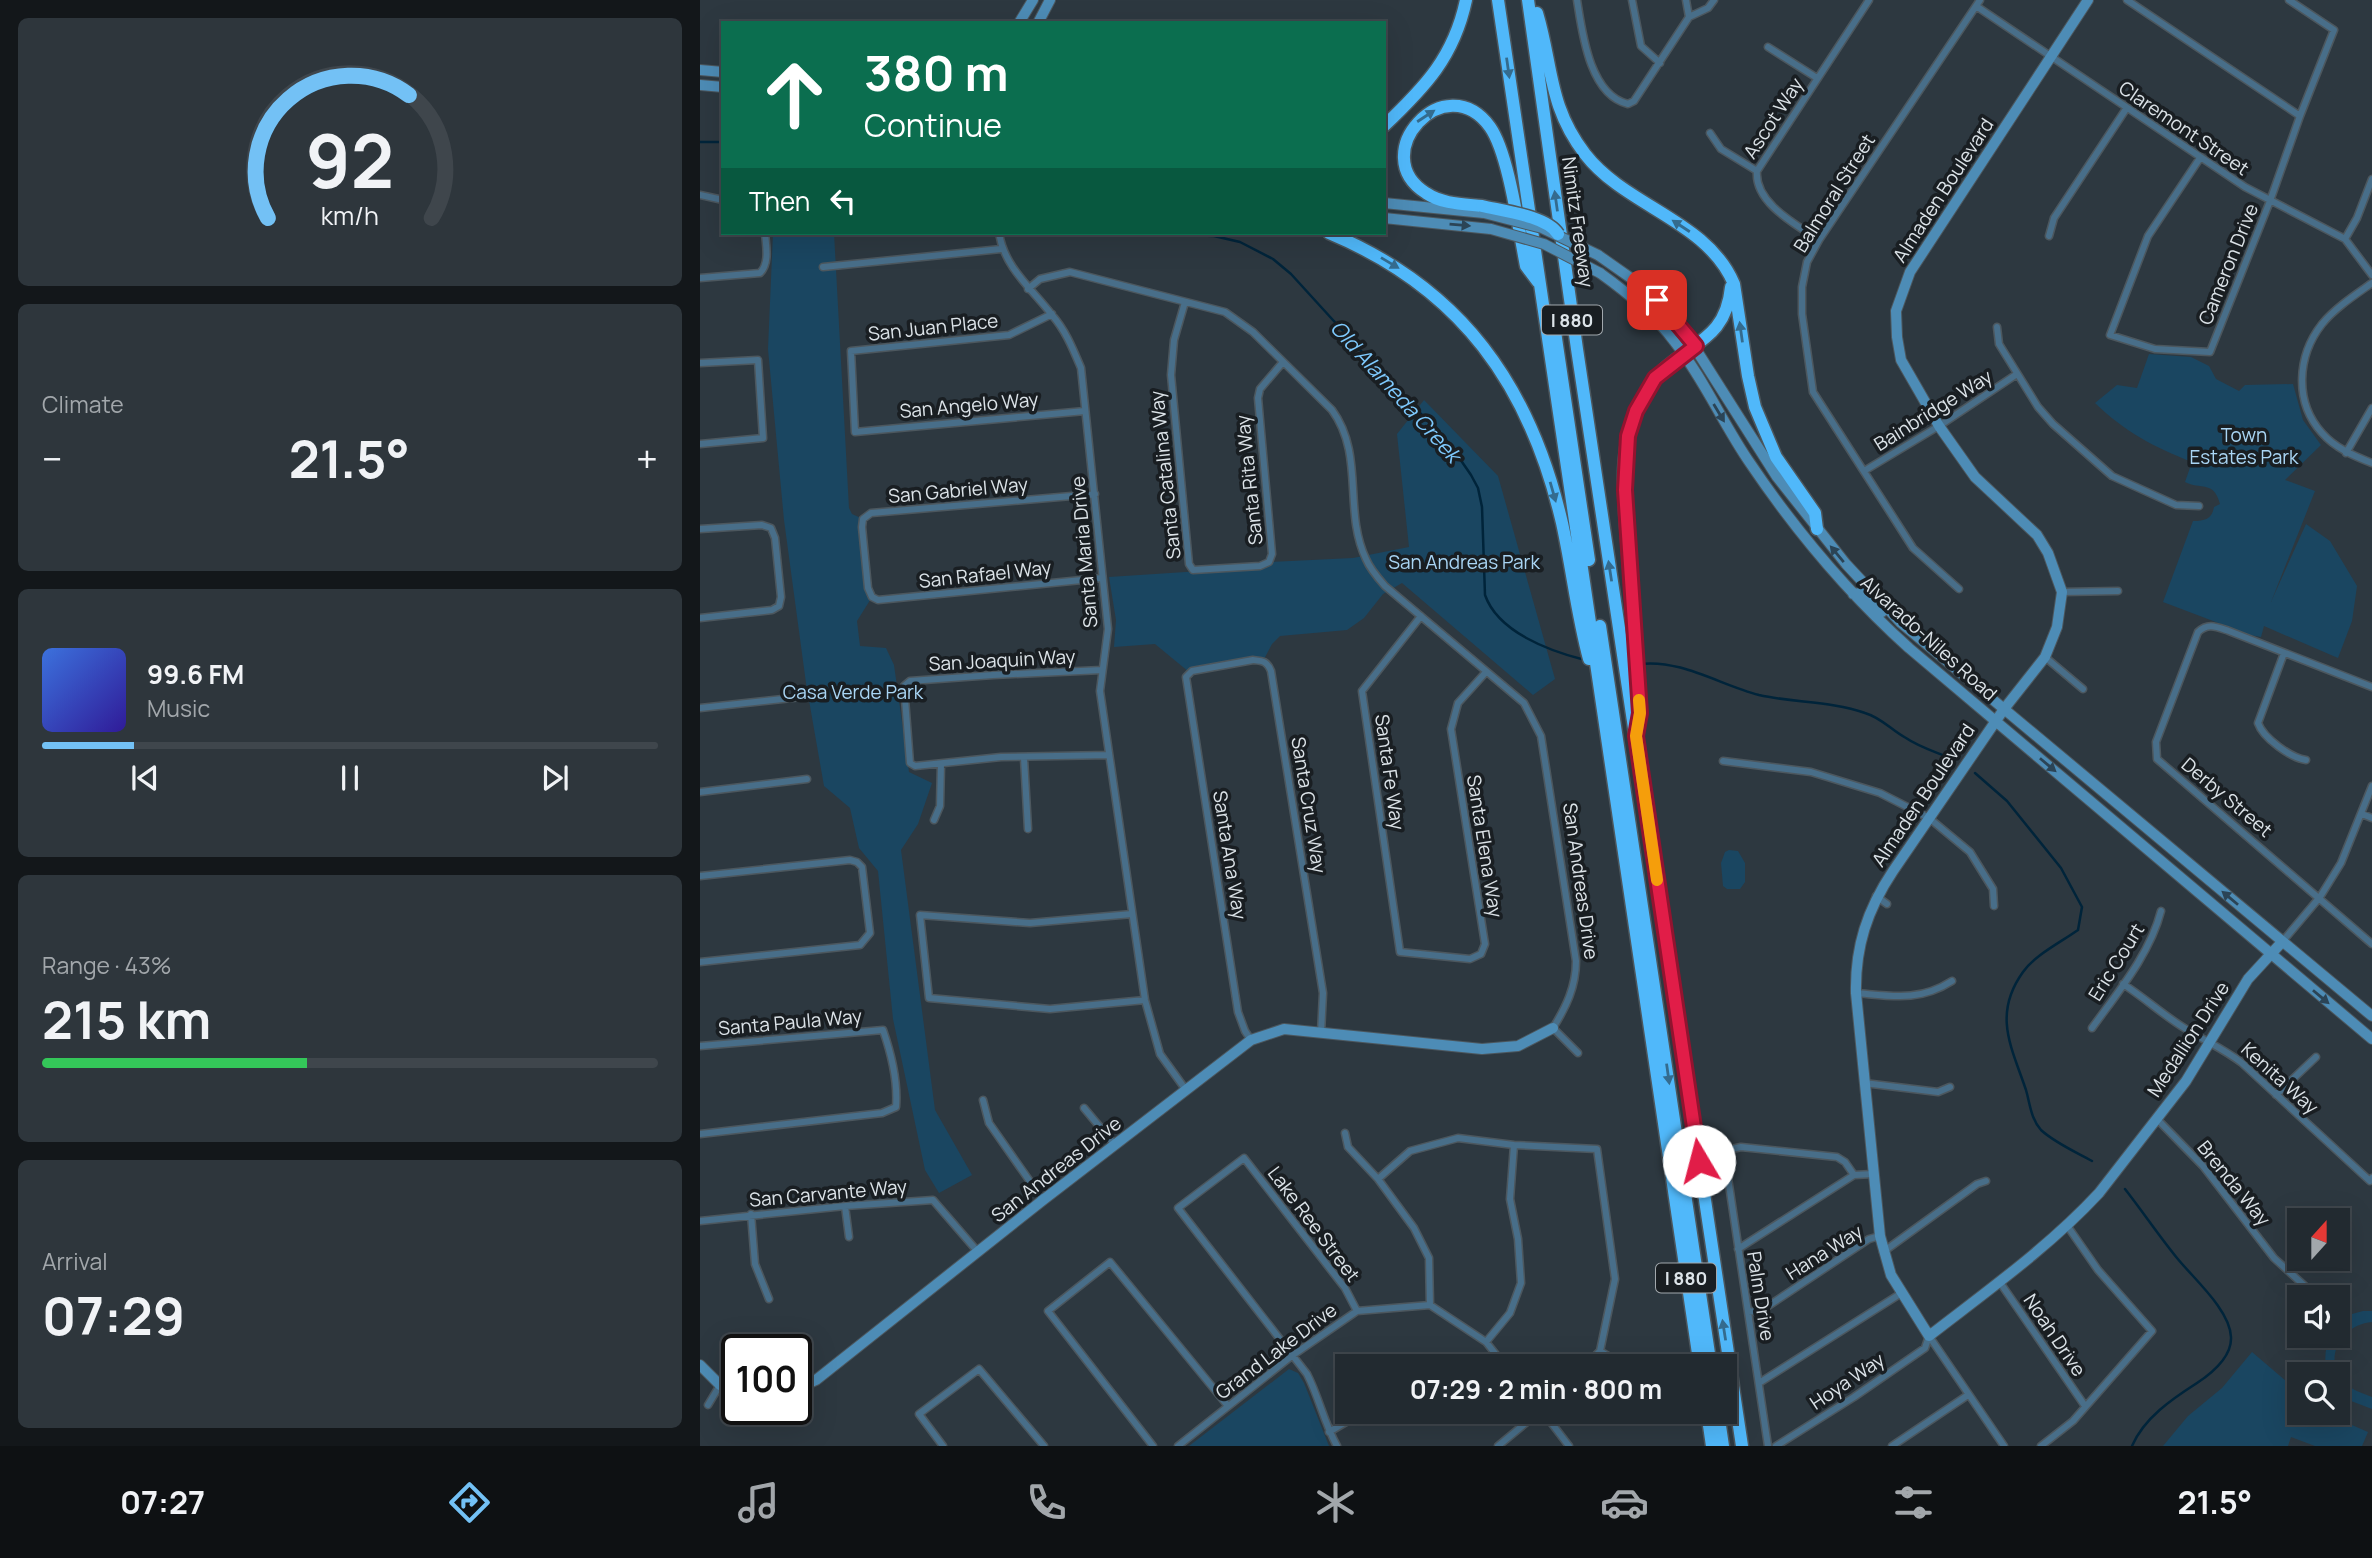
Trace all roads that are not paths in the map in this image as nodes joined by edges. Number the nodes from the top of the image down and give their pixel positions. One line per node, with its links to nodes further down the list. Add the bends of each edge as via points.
1 (1033, 0): 16 (street)
2 (1050, 0): 17 (street)
3 (1466, 0): 28 (highway, via 1444,60 1421,91)
4 (1498, 0): 52 (highway, I 880, one-way to 52)
5 (1529, 0): 48 (highway, one-way to 5, via 1700,239 1614,182 1586,155 1555,99 1537,14); 95 (highway, Nimitz Freeway / I 880, one-way to 5, via 1620,639)
6 (1577, 0): 20 (street, via 1592,68 1620,102 1634,100)
7 (1632, 0): 20 (street, via 1641,46)
8 (1686, 0): 15 (street)
9 (1714, 0): 15 (street)
10 (1869, 0): 23 (street, Ascot Way)
11 (2088, 0): 19 (street, Almaden Boulevard)
12 (2127, 0): 27 (street)
13 (2289, 0): 27 (street, Cameron Drive, via 2334,30)
14 (1978, 3): 19 (street, Claremont Street); 45 (street, Balmoral Street)
15 (1689, 17): 20 (street)
16 (1020, 21)
17 (1039, 21)
18 (1768, 47): 23 (street)
19 (2050, 57): 26 (street, Claremont Street); 64 (street, Almaden Boulevard, via 1910,272 1896,310 1901,360)
20 (1660, 63)
21 (700, 70): 22 (street)
22 (721, 72)
23 (1817, 78): 31 (street, Ascot Way)
24 (700, 85): 25 (street)
25 (721, 87)
26 (2126, 109): 30 (street, Claremont Street); 43 (street, via 2053,218)
27 (2300, 116): 35 (street, Cameron Drive)
28 (1386, 124)
29 (1710, 133): 31 (street, via 1721,149)
30 (2200, 158): 35 (street, Claremont Street); 35 (street, Cameron Drive, via 2148,236 2110,335 2155,349 2210,352)
31 (1757, 172): 45 (street, Ascot Way, via 1756,180 1770,203)
32 (2372, 179): 44 (street)
33 (700, 195): 34 (street)
34 (721, 200)
35 (2270, 201): 44 (street, Claremont Street)
36 (1386, 203): 37 (street)
37 (1483, 210): 39 (highway, bridge, via 1540,220); 52 (highway, one-way to 52, via 1433,197 1411,178 1405,162 1406,143 1425,115 1460,107 1477,114 1490,127 1502,152 1526,266)
38 (1386, 218): 58 (street, Alvarado-Niles Road, one-way to 58, bridge, via 1486,228 1544,244 1600,273 1647,310)
39 (1558, 234): 57 (street, Alvarado-Niles Road, bridge, via 1644,288)
40 (765, 235): 50 (street, via 765,268 760,273)
41 (999, 235): 46 (street, Santa Maria Drive)
42 (1333, 235): 84 (highway, one-way to 84, via 1390,262 1433,294 1472,333 1506,379 1531,428 1552,486)
43 (2049, 236)
44 (2346, 239): 49 (street, Claremont Street)
45 (1819, 240): 69 (street, Balmoral Street, via 1807,262 1802,287 1813,392)
46 (1001, 249): 47 (street); 53 (street, Santa Maria Drive)
47 (823, 267)
48 (1730, 273): 57 (highway, via 1724,317); 73 (highway, one-way to 48, via 1815,513 1776,457 1755,407)
49 (2372, 275)
50 (700, 278)
51 (2372, 283): 67 (street, via 2323,323 2305,356 2301,378 2306,409 2322,433)
52 (1540, 285): 84 (highway, I 880)
53 (1028, 289): 54 (street, San Andreas Drive, via 1040,279 1070,272); 55 (street, Santa Maria Drive)
54 (1185, 302): 59 (street, San Andreas Drive, via 1225,312); 74 (street, Santa Catalina Way, via 1174,340 1171,375 1189,564 1200,570)
55 (1052, 314): 63 (street, Santa Maria Drive, via 1081,368); 65 (street, San Juan Place, via 1009,335 850,351)
56 (1997, 327): 61 (street, via 1999,344)
57 (1696, 346): 58 (highway); 73 (street, Alvarado-Niles Road, via 1762,455)
58 (1684, 354): 79 (street, Alvarado-Niles Road, one-way to 79, via 1758,475); 95 (highway, via 1649,386 1628,436 1625,490)
59 (1283, 362): 74 (street, Santa Rita Way, via 1258,398 1272,554); 81 (street, San Andreas Drive, via 1340,422 1352,459 1357,527 1366,558 1385,586)
60 (700, 363): 66 (street, via 758,360 763,438)
61 (2017, 374): 64 (street, Bainbridge Way); 71 (street, via 2053,424 2112,476 2176,505)
62 (2372, 408): 67 (street)
63 (1085, 411): 65 (street, San Angelo Way); 70 (street, Santa Maria Drive)
64 (1940, 426): 69 (street, Bainbridge Way); 78 (street, Almaden Boulevard, via 1975,477 2037,535)
65 (855, 432)
66 (700, 444)
67 (2346, 453): 68 (street)
68 (2372, 464)
69 (1864, 471): 76 (street, Balmoral Street, via 1913,548)
70 (1095, 494): 75 (street, Santa Maria Drive); 80 (street, San Gabriel Way, via 871,513 862,527)
71 (2199, 506)
72 (700, 529): 82 (street, via 771,528 781,597 772,610)
73 (1817, 529): 83 (street, Alvarado-Niles Road, one-way to 73, via 1873,594)
74 (1269, 562)
75 (1102, 578): 80 (street, San Rafael Way); 87 (street, Santa Maria Drive, via 1108,629)
76 (1959, 589)
77 (2118, 591): 78 (street)
78 (2062, 592): 86 (street, Almaden Boulevard, via 2057,628)
79 (1853, 594): 83 (street, via 1861,593 1899,627); 97 (street, Alvarado-Niles Road)
80 (872, 597)
81 (1421, 616): 88 (street, San Andreas Drive); 120 (street, Santa Fe Way, via 1362,691)
82 (700, 618)
83 (1919, 638): 94 (street, Alvarado-Niles Road)
84 (1593, 639): 96 (highway, I 880)
85 (2284, 653): 90 (street); 100 (street, via 2258,723 2260,730 2295,758); 113 (street, Derby Street, via 2212,625 2197,632 2156,742 2157,759)
86 (2045, 657): 91 (street); 94 (street, Almaden Boulevard)
87 (1102, 670): 98 (street, Santa Maria Drive, via 1100,691); 102 (street, San Joaquin Way, via 910,681 904,686 910,763)
88 (1486, 671): 120 (street, Santa Elena Way, via 1458,703 1451,729 1485,944 1481,954 1470,959); 128 (street, San Andreas Drive, via 1524,703 1543,747 1576,961 1573,990)
89 (1189, 672): 130 (street, Santa Cruz Way, via 1253,660 1268,664 1271,671 1323,993); 132 (street, Santa Ana Way, via 1186,677 1238,1012)
90 (2372, 687)
91 (2083, 689)
92 (801, 697): 93 (street)
93 (700, 708)
94 (2004, 709): 97 (street, Almaden Boulevard); 118 (street, Alvarado-Niles Road, one-way to 94)
95 (1635, 713): 202 (highway, I 880, one-way to 95)
96 (1609, 715): 176 (highway, I 880); 177 (highway, I 880, one-way to 177)
97 (1995, 721): 107 (street, Almaden Boulevard); 121 (street, Alvarado-Niles Road, one-way to 121)
98 (1109, 755): 99 (street); 117 (street, Santa Maria Drive)
99 (1024, 758): 102 (street); 110 (street)
100 (2306, 760)
101 (1723, 761): 107 (street, via 1811,772 1880,793)
102 (941, 764): 109 (street, via 940,806)
103 (807, 779): 105 (street)
104 (2372, 786): 106 (street, Medallion Drive)
105 (700, 792)
106 (2362, 814): 108 (street); 113 (street, Medallion Drive)
107 (1928, 818): 112 (street, Almaden Boulevard); 115 (street, via 1970,852 1993,889)
108 (2372, 818)
109 (934, 820)
110 (1028, 829)
111 (700, 876): 122 (street, via 857,862 862,867 870,933 860,945)
112 (1876, 896): 114 (street); 125 (street, Almaden Boulevard, via 1860,939)
113 (2320, 897): 118 (street, Medallion Drive); 119 (street, Derby Street)
114 (1887, 904)
115 (1994, 906)
116 (2161, 911): 124 (street, Eric Court, via 2156,929)
117 (1132, 914): 126 (street, Santa Maria Drive); 126 (street, via 1030,923 920,915 929,998 1050,1009)
118 (2282, 942): 121 (street, Medallion Drive); 127 (street, Alvarado-Niles Road)
119 (2372, 944)
120 (1400, 952)
121 (2271, 954): 131 (street, Alvarado-Niles Road, one-way to 131); 133 (street, Medallion Drive, via 2243,987)
122 (700, 962)
123 (1952, 981): 125 (street, via 1914,997)
124 (2123, 984): 129 (street, Eric Court); 133 (street, Kenita Way)
125 (1856, 993): 137 (street, Almaden Boulevard)
126 (1145, 1000): 139 (street, Santa Maria Drive, via 1160,1054)
127 (2372, 1016)
128 (1553, 1028): 130 (street, San Andreas Drive, via 1518,1046 1482,1049); 135 (street)
129 (2092, 1028)
130 (1321, 1033): 132 (street, San Andreas Drive, via 1284,1029)
131 (2372, 1039)
132 (1251, 1040): 139 (street, San Andreas Drive)
133 (2209, 1042): 140 (street, Kenita Way, via 2228,1051); 143 (street, Medallion Drive)
134 (700, 1046): 145 (street, Santa Paula Way, via 883,1030 897,1107 882,1113)
135 (1578, 1053)
136 (2316, 1057): 140 (street)
137 (1864, 1083): 138 (street, via 1938,1092); 148 (street, Almaden Boulevard)
138 (1950, 1087)
139 (1186, 1090): 146 (street, San Andreas Drive)
140 (2276, 1095): 150 (street, Kenita Way, via 2370,1181)
141 (984, 1100): 153 (street, via 989,1123)
142 (1084, 1108): 146 (street)
143 (2156, 1118): 157 (street, Medallion Drive, via 2099,1193); 164 (street, Brenda Way, via 2203,1166 2274,1258)
144 (1346, 1133): 151 (street, via 1348,1147)
145 (700, 1134)
146 (1115, 1145): 153 (street, San Andreas Drive)
147 (1514, 1145): 151 (street, via 1458,1138 1410,1151); 171 (street, via 1510,1199 1521,1283 1510,1313); 172 (street, via 1597,1149 1615,1279)
148 (1873, 1174): 149 (street); 158 (street, Almaden Boulevard)
149 (1854, 1175): 160 (street); 160 (street, Palm Drive, via 1837,1157 1745,1147 1729,1151 1724,1163)
150 (2372, 1178)
151 (1378, 1180): 167 (street, via 1414,1228 1429,1258)
152 (1986, 1181): 162 (street)
153 (1043, 1200): 161 (street, San Andreas Drive)
154 (845, 1206): 155 (street, San Carvante Way); 159 (street); 161 (street, San Carvante Way, via 933,1200)
155 (751, 1214): 156 (street, San Carvante Way); 166 (street, via 755,1264)
156 (700, 1221)
157 (2066, 1224): 163 (street, Medallion Drive); 186 (street, via 2098,1270 2152,1331)
158 (1880, 1236): 162 (street, Almaden Boulevard); 169 (street, Hana Way, via 1762,1310)
159 (849, 1237)
160 (1738, 1249): 169 (street, Palm Drive)
161 (978, 1252): 180 (street, San Andreas Drive)
162 (1883, 1252): 165 (street, Almaden Boulevard)
163 (1999, 1282): 170 (street, Medallion Drive); 186 (street, Noah Drive)
164 (2304, 1285)
165 (1900, 1294): 170 (street, Almaden Boulevard); 181 (street)
166 (769, 1299)
167 (1430, 1305): 168 (street, Grand Lake Drive); 171 (street)
168 (1357, 1311): 178 (street, Grand Lake Drive); 178 (street, Lake Ree Street, via 1345,1288 1244,1158 1178,1208)
169 (1748, 1312): 181 (street, Palm Drive)
170 (1929, 1336): 183 (street, Almaden Boulevard); 204 (street, Hoya Way, via 1925,1348)
171 (1486, 1342): 173 (street)
172 (1600, 1351): 174 (street); 175 (street)
173 (1496, 1354)
174 (1597, 1354)
175 (1605, 1354)
176 (1698, 1354)
177 (1709, 1354)
178 (1293, 1355): 185 (street, Grand Lake Drive); 192 (street, via 1317,1393)
179 (700, 1365): 182 (street)
180 (812, 1382)
181 (1759, 1383): 203 (street, Palm Drive)
182 (720, 1385): 184 (street)
183 (1968, 1395): 205 (street); 206 (street, Almaden Boulevard)
184 (708, 1405)
185 (1228, 1406): 195 (street, via 1110,1262 1048,1311); 196 (street, Grand Lake Drive)
186 (2085, 1406): 207 (street)
187 (1343, 1424): 192 (street)
188 (1526, 1424): 198 (street)
189 (1551, 1424): 199 (street)
190 (1709, 1424): 200 (highway)
191 (1720, 1424): 201 (highway)
192 (1329, 1432): 197 (street)
193 (943, 1446): 194 (street, via 919,1413 979,1369)
194 (1044, 1446)
195 (1153, 1446)
196 (1178, 1446)
197 (1337, 1446)
198 (1498, 1446)
199 (1569, 1446)
200 (1712, 1446)
201 (1723, 1446)
202 (1742, 1446)
203 (1768, 1446)
204 (1776, 1446)
205 (1892, 1446)
206 (2003, 1446)
207 (2040, 1446)

